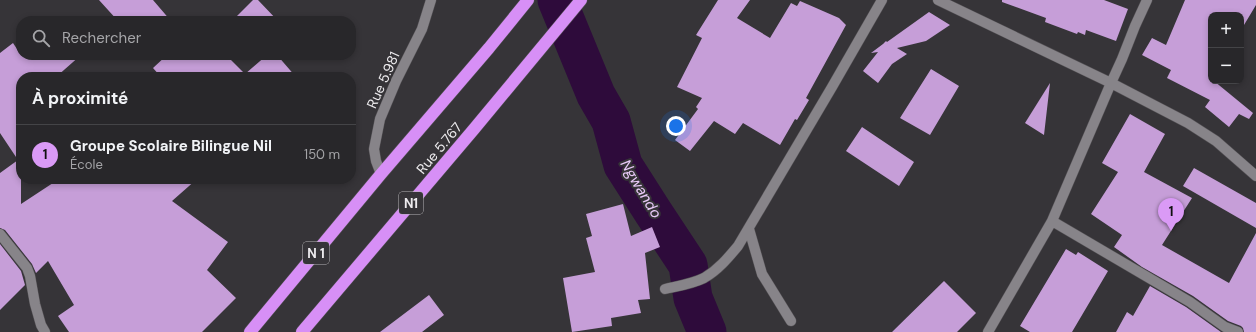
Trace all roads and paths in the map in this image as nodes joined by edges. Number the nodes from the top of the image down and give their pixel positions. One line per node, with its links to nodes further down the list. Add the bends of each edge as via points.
1 (431, 0): 8 (street, Rue 5.981, via 422,29 380,119 374,149)
2 (528, 0): 8 (highway, N 1)
3 (581, 0): 17 (highway, Rue 5.767 / N1)
4 (882, 0): 11 (street)
5 (938, 0): 7 (street)
6 (1148, 0): 7 (street)
7 (1111, 82): 9 (street, via 1216,141); 10 (street)
8 (382, 174): 16 (highway, N 1)
9 (1256, 176)
10 (1052, 221): 18 (street); 19 (street, via 1190,302 1225,327)
11 (748, 229): 13 (street, via 738,246 720,266 694,282); 14 (street, via 762,274)
12 (0, 234): 15 (street, via 27,268 37,311)
13 (665, 290)
14 (791, 321)
15 (45, 332)
16 (250, 332)
17 (302, 332)
18 (988, 332)
19 (1238, 332)

